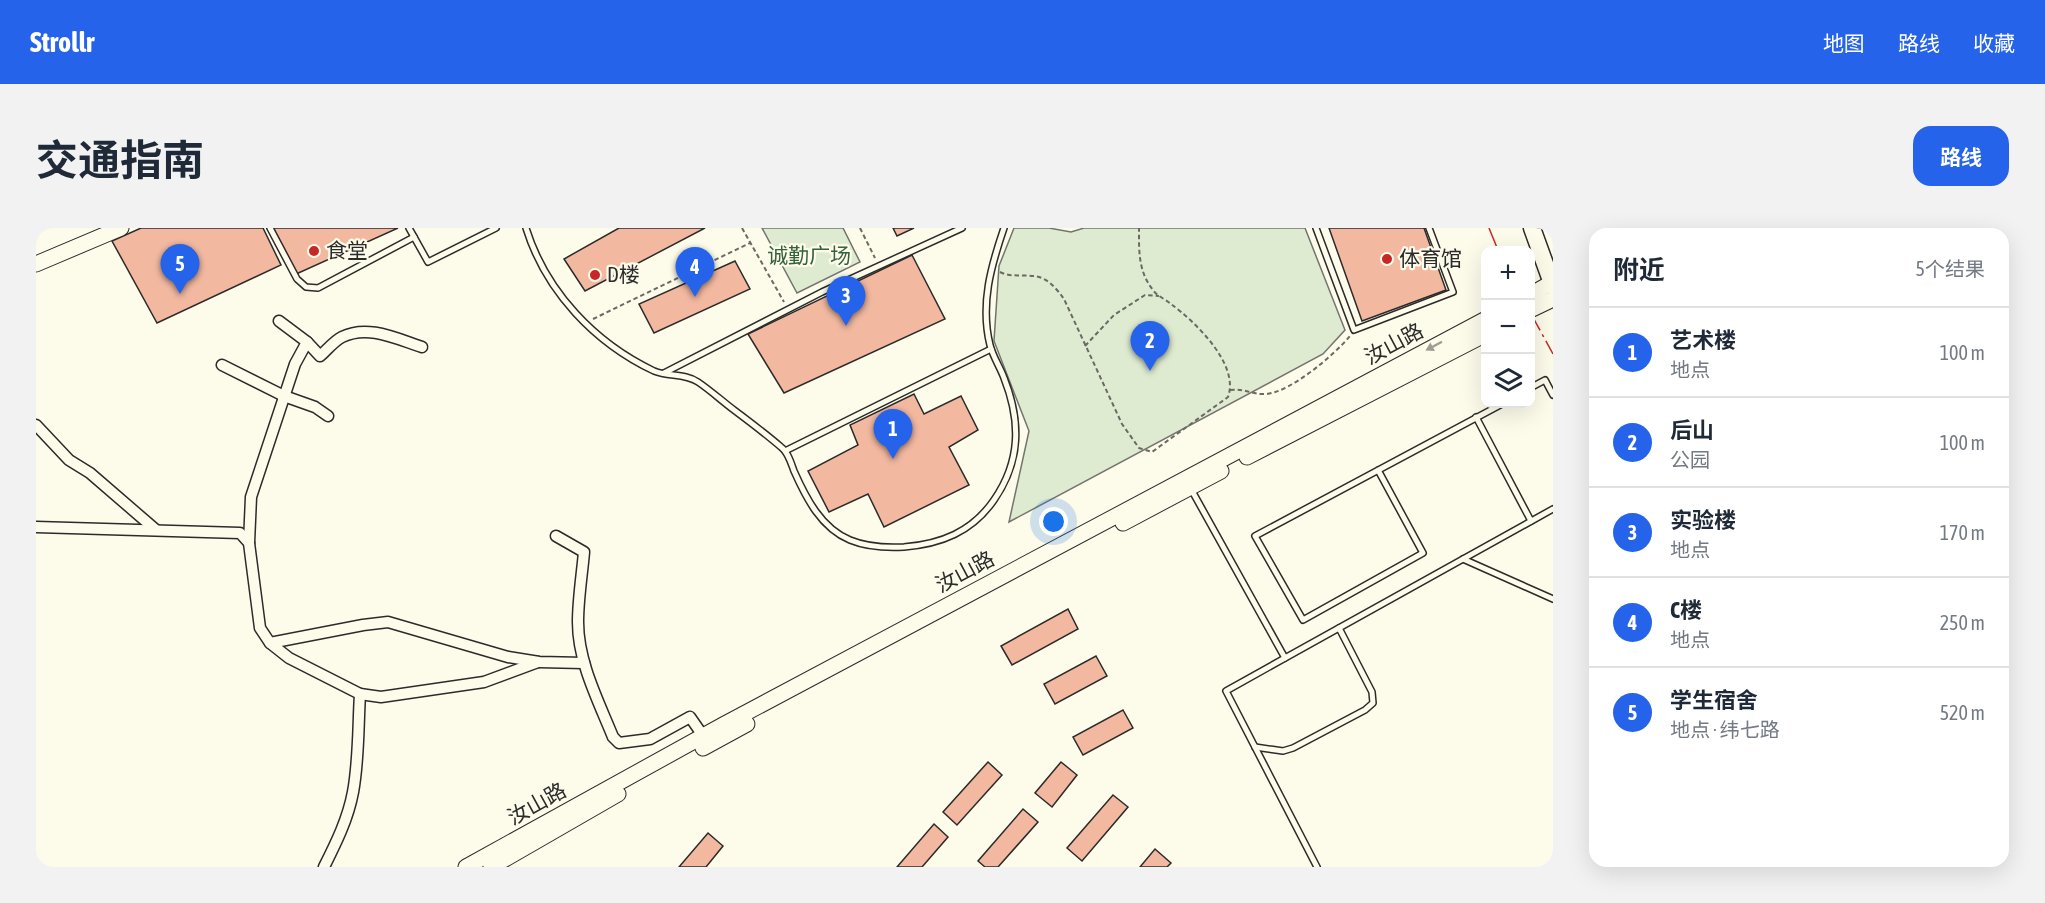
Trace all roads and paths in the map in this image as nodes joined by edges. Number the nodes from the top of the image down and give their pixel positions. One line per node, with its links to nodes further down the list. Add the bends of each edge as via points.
1 (121, 228): 16 (street)
2 (270, 228): 14 (lane, via 297,279 306,287 318,288)
3 (409, 228): 14 (lane)
4 (496, 228): 14 (lane, via 428,262)
5 (526, 228): 26 (lane, via 548,276)
6 (742, 228): 15 (path)
7 (860, 228): 17 (path)
8 (962, 228): 17 (lane)
9 (1004, 228): 18 (lane)
10 (1139, 228): 21 (path, via 1141,269)
11 (1316, 228): 27 (lane)
12 (1429, 228): 27 (lane, via 1454,292)
13 (1532, 228): 19 (main road)
14 (414, 237)
15 (750, 243): 23 (path); 26 (path)
16 (36, 264)
17 (879, 266): 23 (lane)
18 (991, 267): 30 (path, via 1004,274 1043,278 1064,299); 32 (lane, via 986,303)
19 (1553, 287): 20 (street); 22 (street)
20 (1535, 292)
21 (1159, 296): 30 (path, via 1144,295 1114,315); 36 (path, via 1208,336 1221,357)
22 (1535, 305)
23 (788, 310): 34 (lane)
24 (279, 321): 29 (street)
25 (1481, 321): 60 (street, 汝山路, one-way to 60)
26 (584, 323): 34 (lane, via 632,360)
27 (1354, 330): 36 (path, via 1332,356 1285,388 1269,394 1251,394 1241,388)
28 (1481, 335): 45 (street, 汝山路)
29 (307, 342): 31 (street, via 320,356 341,337 360,331); 38 (street)
30 (1085, 346): 36 (path, via 1122,424 1139,448 1152,452 1228,397)
31 (422, 347)
32 (991, 349): 43 (lane); 43 (lane, via 1015,412 1013,455 1004,483 993,500 955,536 928,545 894,548 864,545 839,535 820,518)
33 (222, 365): 38 (street)
34 (662, 374): 43 (lane, via 678,374 697,381)
35 (1535, 385): 37 (lane, via 1545,380)
36 (1230, 390)
37 (1553, 395)
38 (284, 396): 40 (street); 51 (street, via 251,497)
39 (1494, 408): 41 (lane)
40 (328, 416)
41 (1476, 417): 44 (lane); 47 (lane)
42 (36, 425): 49 (street, via 69,460 90,472)
43 (785, 451)
44 (1378, 470): 44 (lane, via 1255,536 1303,620 1424,553)
45 (1190, 488): 56 (lane); 60 (street, 汝山路)
46 (1553, 509): 47 (lane)
47 (1532, 521): 52 (lane)
48 (36, 527): 49 (street)
49 (156, 531): 51 (street, via 240,533)
50 (556, 536): 58 (street, via 585,552 578,622)
51 (249, 543): 55 (street, via 260,628)
52 (1463, 559): 53 (lane); 54 (lane)
53 (1553, 599)
54 (1340, 628): 56 (lane); 61 (lane, via 1372,692 1373,703 1293,748 1283,751)
55 (270, 643): 57 (street, via 388,622 508,657); 59 (street)
56 (1285, 658): 61 (lane, via 1226,691)
57 (539, 662): 58 (street); 59 (street, via 484,682 381,697)
58 (584, 663): 60 (street, via 619,743 650,739 690,717)
59 (360, 694): 62 (street, via 353,793)
60 (706, 740): 63 (street, 汝山路); 64 (street, 汝山路)
61 (1255, 747): 65 (lane)
62 (324, 867)
63 (466, 867)
64 (490, 867)
65 (1317, 867)

